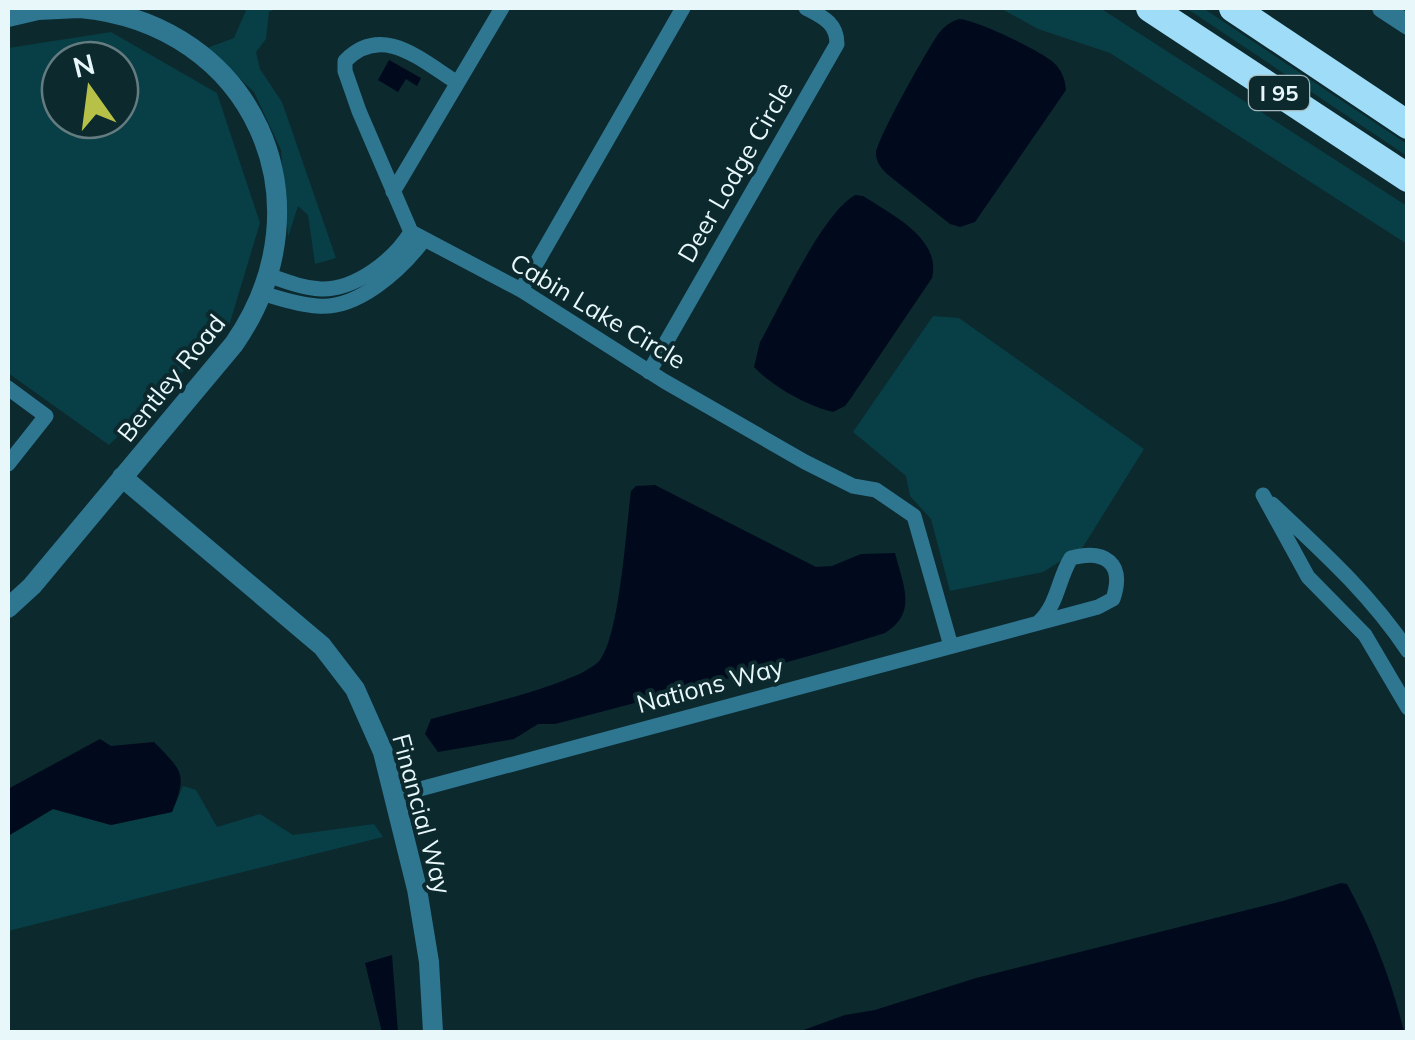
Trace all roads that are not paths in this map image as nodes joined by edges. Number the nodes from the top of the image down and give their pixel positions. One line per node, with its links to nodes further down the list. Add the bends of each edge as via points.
1 (79, 8): 8 (street, Bentley Road); 15 (street, Bentley Road, via 128,15 182,40 247,106 272,168 277,224)
2 (502, 8): 10 (street)
3 (682, 8): 16 (street)
4 (806, 8): 17 (street, Deer Lodge Circle, via 831,22 838,44)
5 (1233, 8): 11 (highway, I 95)
6 (1382, 8): 9 (street)
7 (1155, 11): 12 (highway, I 95)
8 (8, 17)
9 (1408, 25)
10 (456, 82): 13 (street); 13 (street, via 398,45 381,42 345,61)
11 (1408, 124)
12 (1408, 178)
13 (392, 192): 14 (street)
14 (417, 237): 15 (street, via 334,288); 16 (street, Cabin Lake Circle)
15 (264, 284): 20 (street, Bentley Road, via 234,344)
16 (521, 290): 17 (street, Cabin Lake Circle)
17 (649, 372): 25 (street, Cabin Lake Circle, via 914,516)
18 (8, 388): 19 (street, via 46,416)
19 (8, 464)
20 (122, 477): 23 (street, Bentley Road, via 32,586); 28 (street, Financial Way, via 322,646 372,721)
21 (1333, 562): 22 (street); 22 (street, via 1263,495); 26 (street, via 1382,611)
22 (1314, 582): 27 (street, via 1365,635)
23 (9, 604)
24 (1039, 622): 24 (street, Nations Way, via 1113,599 1113,566 1089,553 1071,558); 25 (street, Nations Way)
25 (951, 646): 28 (street, Nations Way)
26 (1408, 651)
27 (1408, 708)
28 (394, 796): 29 (street, Financial Way, via 424,920)
29 (433, 1032)

